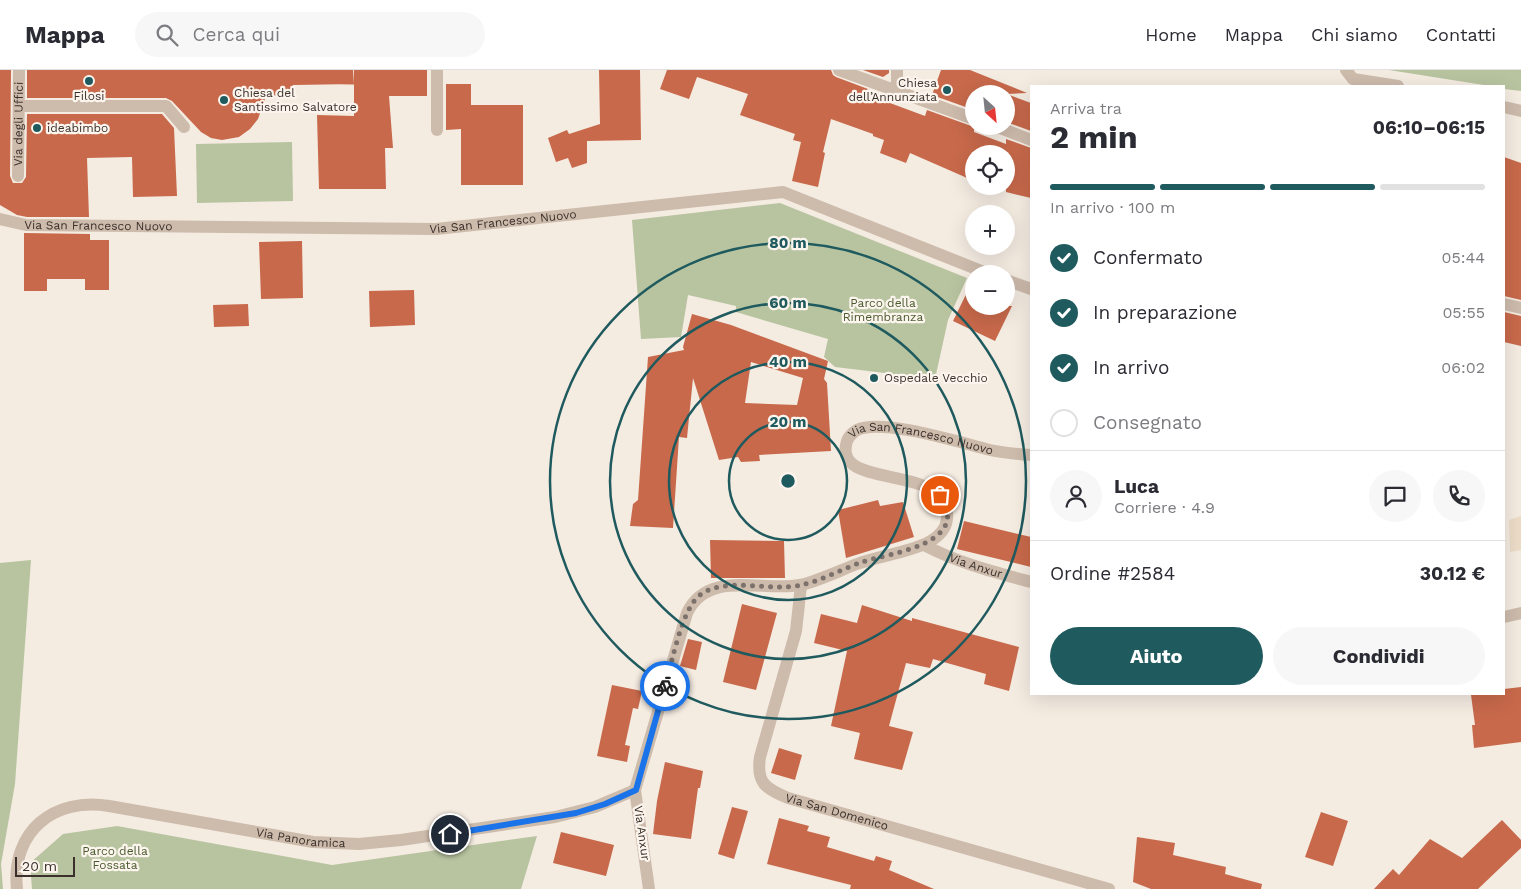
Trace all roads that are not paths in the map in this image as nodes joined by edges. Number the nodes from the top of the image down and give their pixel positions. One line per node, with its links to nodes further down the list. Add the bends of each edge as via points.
1 (19, 70): 8 (street, Via degli Uffici)
2 (437, 70): 13 (street)
3 (839, 70): 7 (street)
4 (898, 70): 7 (street)
5 (1346, 70): 6 (street, via 1353,79)
6 (1392, 85)
7 (897, 91): 11 (street)
8 (18, 106): 12 (street, via 166,106); 16 (street, Via degli Uffici)
9 (1505, 107): 10 (street)
10 (1521, 111)
11 (965, 116)
12 (184, 127)
13 (438, 130)
14 (1015, 134): 15 (street)
15 (1030, 140)
16 (18, 176)
17 (0, 219): 18 (street, Via San Francesco Nuovo, via 26,225 436,229 783,192)
18 (966, 265)
19 (1015, 283): 20 (street)
20 (1030, 288)
21 (1505, 304): 22 (street)
22 (1521, 308)
23 (1030, 455): 24 (street, Via San Francesco Nuovo, via 891,428 868,428 852,434 846,445 857,469 926,487 943,500 947,514 945,526 937,537)
24 (924, 545): 25 (street, Via Anxur, via 963,563); 26 (street, Via Anxur)
25 (1030, 582)
26 (800, 585): 29 (street, Via Anxur, via 716,587 694,600 687,612); 30 (street, Via San Domenico, via 796,631 760,757 759,773 764,784 788,798)
27 (1521, 613): 28 (street)
28 (1505, 617)
29 (636, 790): 31 (street, Via Panoramica, via 595,807 555,817 359,844 312,842 109,806 79,804 44,819 30,834 17,861); 32 (street, Via Anxur)
30 (1068, 884): 33 (street, Via San Domenico)
31 (17, 889)
32 (650, 889)
33 (1109, 889)

